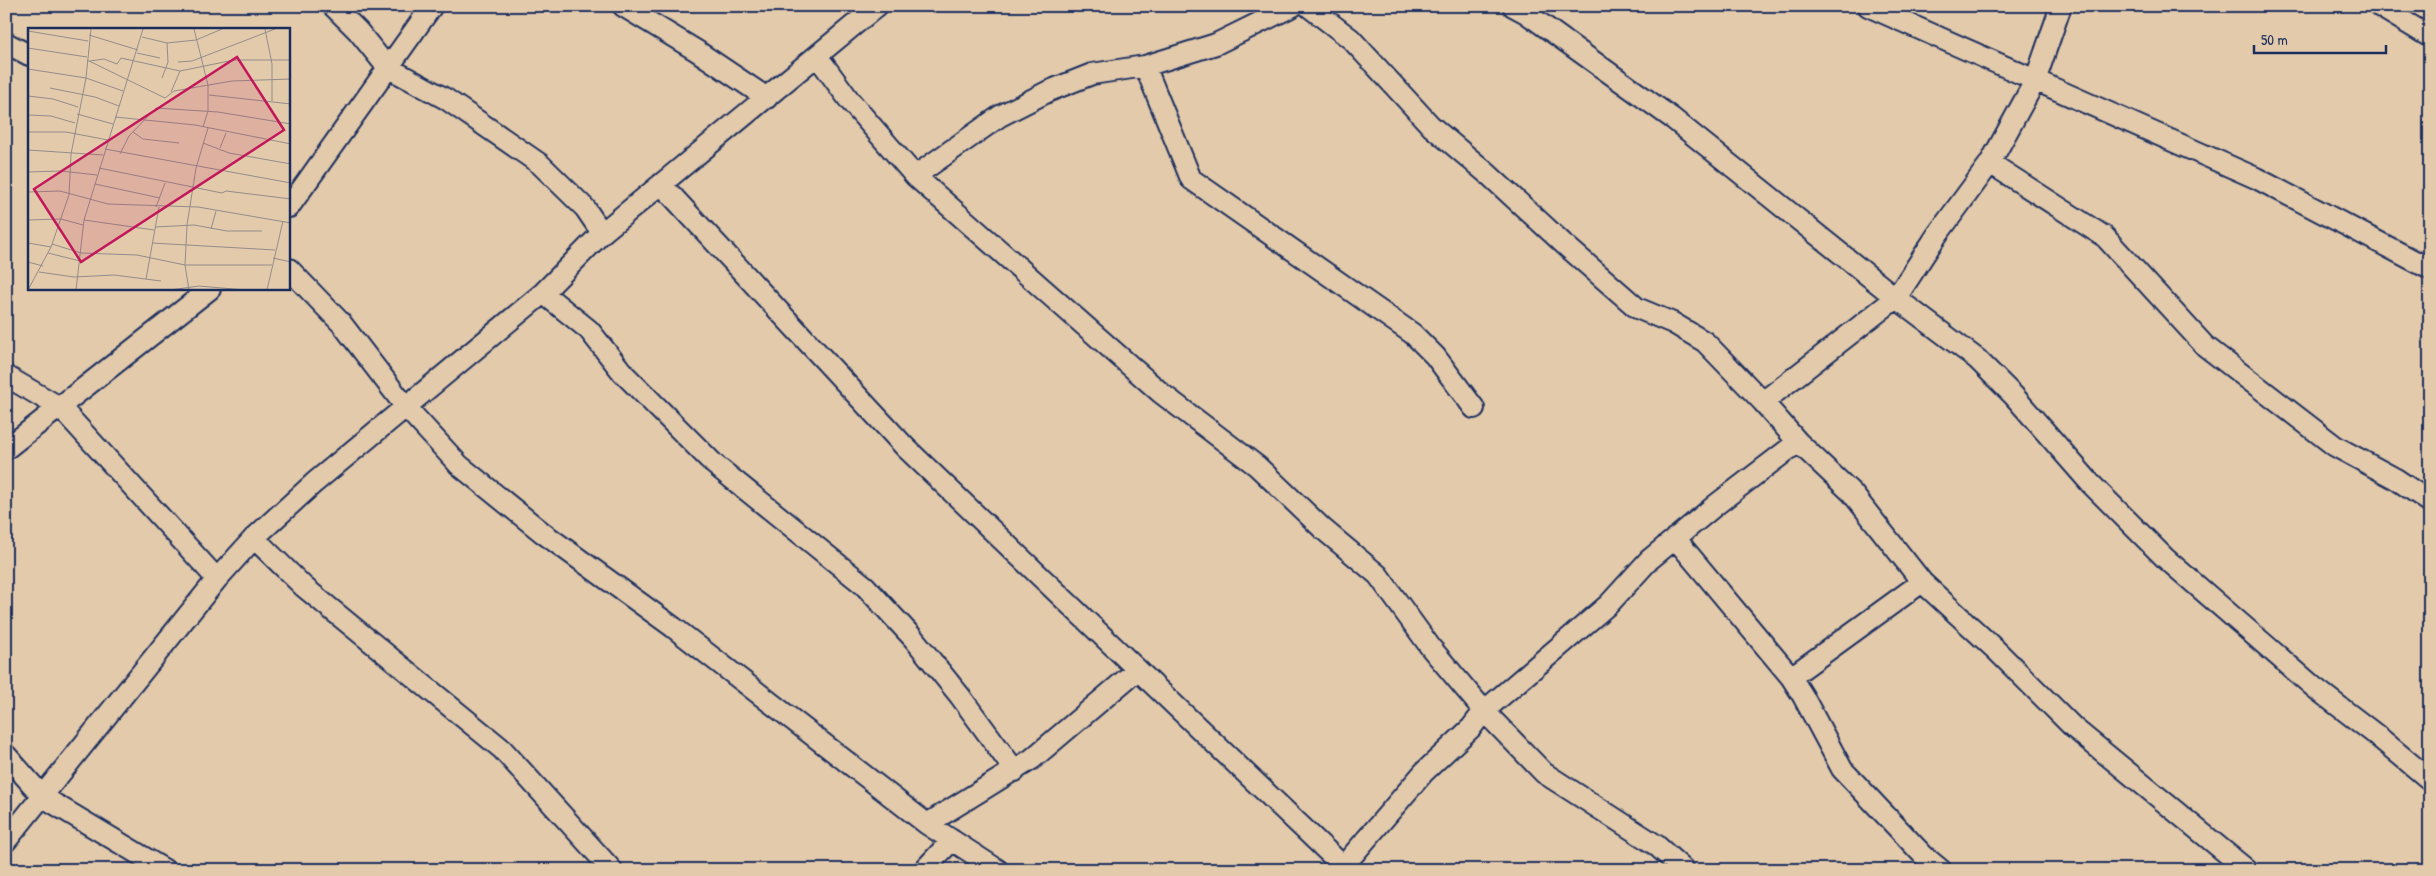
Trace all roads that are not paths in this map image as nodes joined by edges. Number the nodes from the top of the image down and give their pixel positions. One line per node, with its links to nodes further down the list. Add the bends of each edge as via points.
1 (333, 6): 16 (street)
2 (432, 6): 16 (street)
3 (623, 6): 18 (street)
4 (877, 6): 14 (street)
5 (1294, 6): 15 (street, via 1216,44)
6 (1308, 6): 30 (street, via 1350,39 1431,126 1579,258 1637,308 1673,323 1705,342)
7 (1513, 6): 28 (street, via 1672,118)
8 (1868, 6): 17 (street)
9 (2061, 6): 17 (street)
10 (2379, 6): 11 (street)
11 (2430, 38)
12 (6, 42): 13 (street)
13 (28, 54)
14 (818, 56): 18 (street); 20 (street, via 850,102)
15 (1145, 66): 20 (street, via 1092,74 1049,91 1000,116); 33 (street, via 1191,179 1413,334 1435,356)
16 (387, 67): 22 (street); 23 (street, via 446,98 540,164 585,208)
17 (2035, 81): 19 (street); 24 (street, via 2256,178)
18 (767, 98): 21 (street)
19 (1990, 164): 28 (street, via 1937,235); 36 (street, via 2105,237 2205,346 2335,446 2396,479)
20 (915, 176): 43 (street, via 1161,394 1257,466 1323,529 1378,575 1431,648)
21 (661, 184): 23 (street); 41 (street, via 905,447)
22 (290, 206)
23 (602, 233): 27 (street)
24 (2430, 269)
25 (290, 270): 31 (street, via 342,324)
26 (209, 290): 32 (street)
27 (542, 292): 31 (street); 45 (street, via 589,330 623,373 714,464 865,586 914,639)
28 (1896, 298): 30 (street); 46 (street, via 1977,359 2091,484 2165,558 2315,688)
29 (6, 376): 32 (street)
30 (1763, 402): 34 (street)
31 (405, 406): 37 (street); 48 (street, via 459,465 543,533 673,627)
32 (62, 408): 35 (street); 39 (street)
33 (1474, 408)
34 (1798, 442): 38 (street); 40 (street, via 1852,493)
35 (6, 450)
36 (2430, 502)
37 (254, 538): 39 (street); 53 (street, via 304,587 502,748)
38 (1675, 538): 42 (street); 43 (street, via 1649,560 1609,604)
39 (217, 579): 47 (street)
40 (1922, 582): 42 (street); 58 (street, via 2074,728)
41 (1137, 670): 45 (street); 51 (street)
42 (1791, 677): 57 (street, via 1842,769)
43 (1484, 712): 51 (street, via 1424,772); 56 (street, via 1544,772 1656,845)
44 (6, 755): 47 (street)
45 (1015, 770): 48 (street)
46 (2430, 780)
47 (43, 797): 50 (street); 52 (street)
48 (927, 824): 49 (street)
49 (952, 840): 54 (street); 55 (street)
50 (6, 841)
51 (1343, 868)
52 (165, 870)
53 (612, 870)
54 (924, 870)
55 (998, 870)
56 (1684, 870)
57 (1941, 870)
58 (2247, 870)

